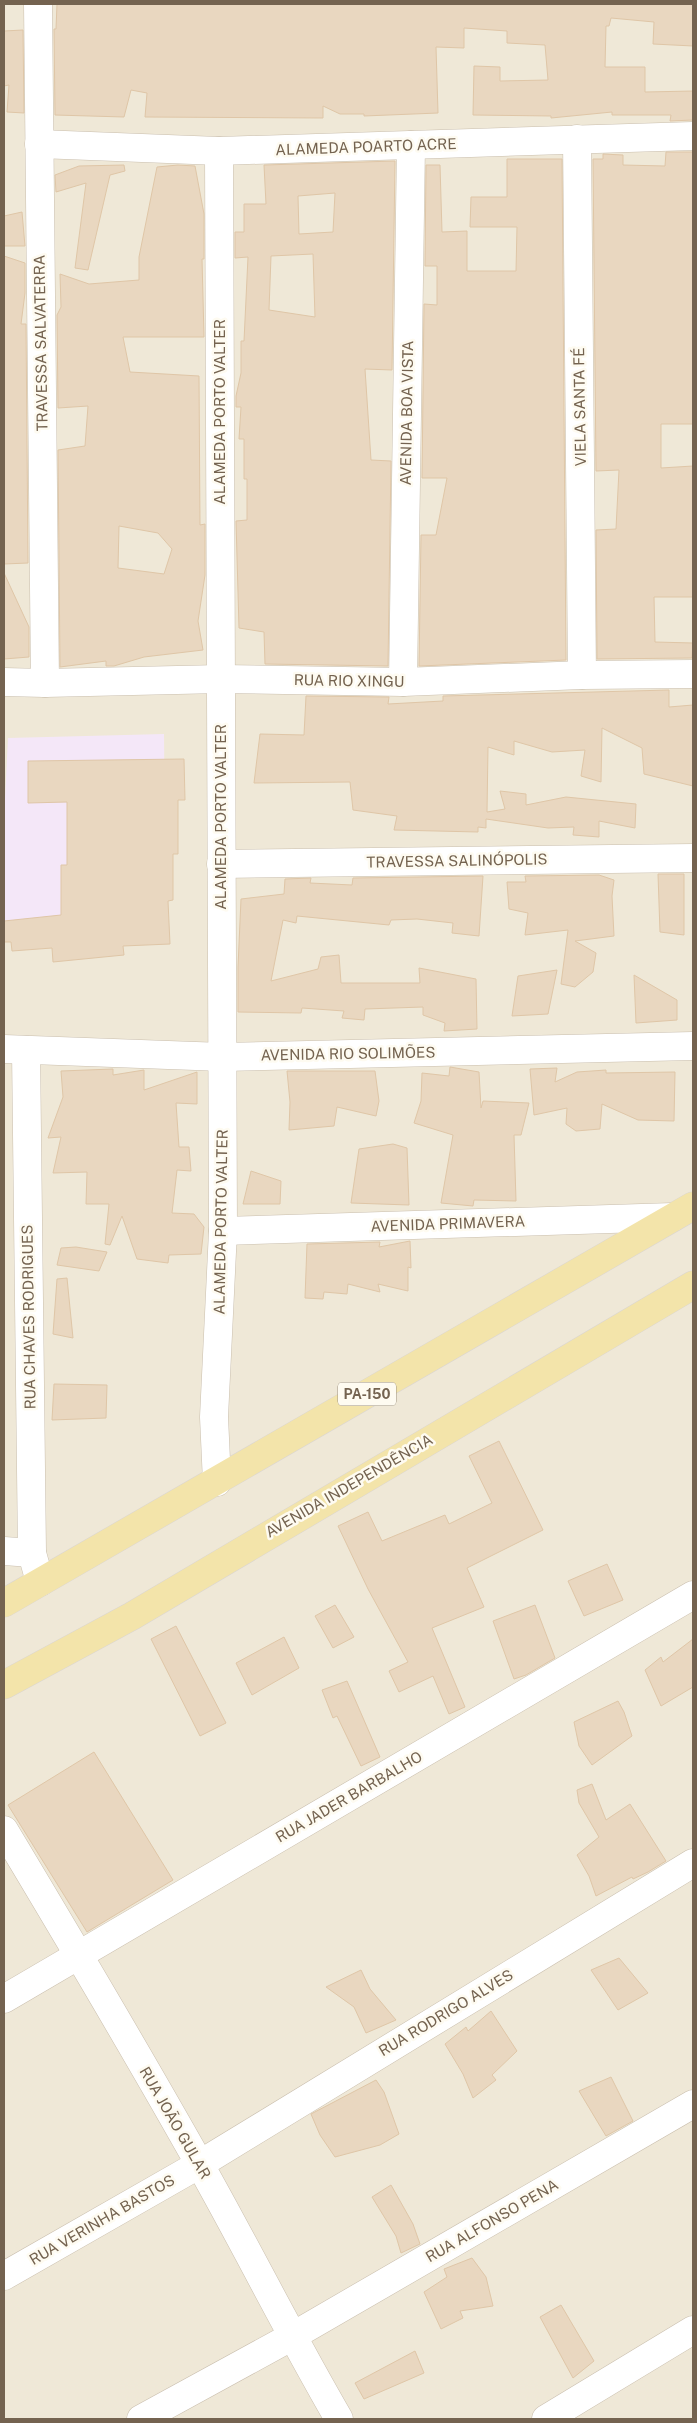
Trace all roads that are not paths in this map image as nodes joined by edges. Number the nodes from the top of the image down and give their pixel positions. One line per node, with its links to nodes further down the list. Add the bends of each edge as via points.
1 (38, 4): 4 (street, TRAVESSA SALVATERRA)
2 (693, 136): 3 (street, ALAMEDA POARTO ACRE)
3 (577, 139): 5 (street, ALAMEDA POARTO ACRE); 8 (street, VIELA SANTA FÉ)
4 (39, 144): 6 (street, ALAMEDA POARTO ACRE); 12 (street, TRAVESSA SALVATERRA)
5 (411, 145): 6 (street, ALAMEDA POARTO ACRE); 11 (street, AVENIDA BOA VISTA)
6 (220, 151): 9 (street, ALAMEDA PORTO VALTER)
7 (693, 674): 8 (street, RUA RIO XINGU)
8 (582, 675): 11 (street, RUA RIO XINGU)
9 (221, 679): 11 (street, RUA RIO XINGU); 12 (street, RUA RIO XINGU); 14 (street, ALAMEDA PORTO VALTER)
10 (4, 682): 12 (street, RUA RIO XINGU)
11 (403, 682)
12 (45, 683)
13 (693, 858): 14 (street, TRAVESSA SALINÓPOLIS)
14 (221, 864): 17 (street, ALAMEDA PORTO VALTER)
15 (693, 1046): 17 (street, AVENIDA RIO SOLIMÕES)
16 (15, 1050): 17 (street, AVENIDA RIO SOLIMÕES); 23 (street, RUA CHAVES RODRIGUES)
17 (223, 1058): 19 (street, ALAMEDA PORTO VALTER)
18 (683, 1211): 19 (street, AVENIDA PRIMAVERA); 21 (main road, PA-150)
19 (224, 1232): 21 (street, ALAMEDA PORTO VALTER, via 214,1417)
20 (693, 1285): 27 (main road, AVENIDA INDEPENDÊNCIA, via 132,1616)
21 (217, 1482): 24 (main road, PA-150)
22 (4, 1551): 23 (street)
23 (32, 1553): 24 (street, RUA CHAVES RODRIGUES)
24 (40, 1582): 26 (main road, PA-150)
25 (693, 1595): 30 (street, RUA JADER BARBALHO)
26 (4, 1603)
27 (4, 1685)
28 (4, 1830): 30 (street, RUA JOÃO GULAR)
29 (693, 1863): 33 (street, RUA RODRIGO ALVES)
30 (80, 1956): 31 (street, RUA JADER BARBALHO); 33 (street, RUA JOÃO GULAR)
31 (4, 1999)
32 (693, 2104): 36 (street, RUA ALFONSO PENA)
33 (200, 2164): 34 (street, RUA VERINHA BASTOS); 36 (street, RUA JOÃO GULAR)
34 (4, 2276)
35 (693, 2330): 39 (street)
36 (291, 2337): 37 (street, RUA ALFONSO PENA); 38 (street, RUA JOÃO GULAR)
37 (141, 2419)
38 (339, 2419)
39 (546, 2419)

